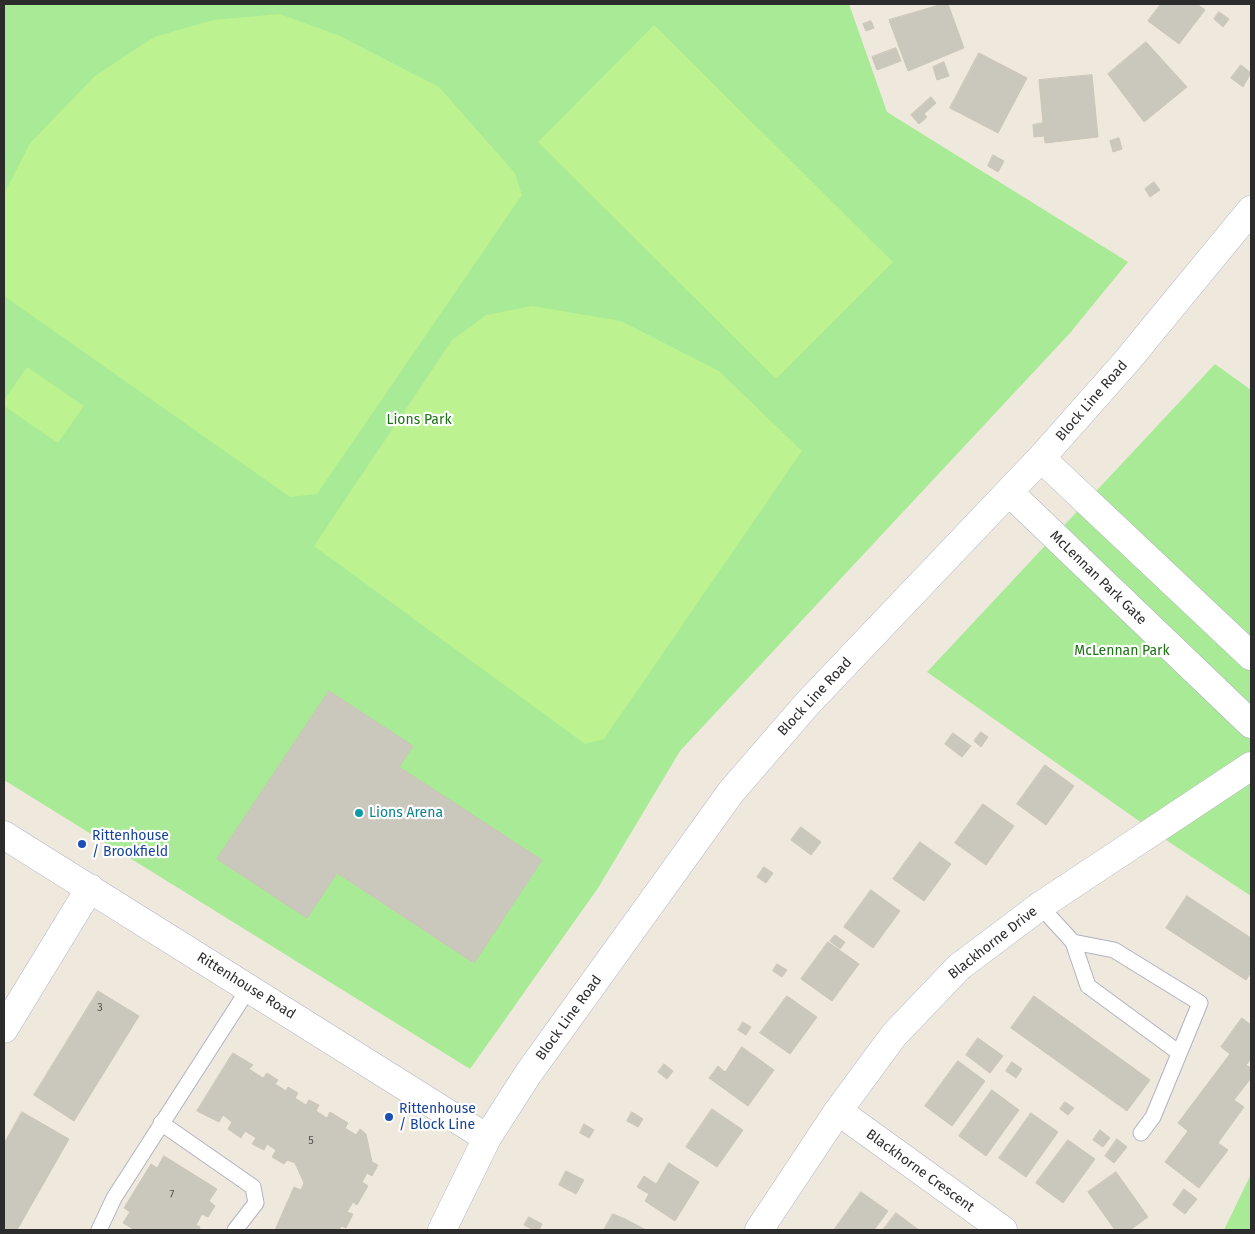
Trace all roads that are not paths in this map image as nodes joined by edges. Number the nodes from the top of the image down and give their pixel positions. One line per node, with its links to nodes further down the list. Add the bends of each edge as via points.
1 (1251, 210): 2 (street, Block Line Road)
2 (1041, 458): 3 (street, Block Line Road); 4 (street)
3 (1010, 493): 5 (street, McLennan Park Gate); 17 (street, Block Line Road, via 807,704 731,792 528,1074)
4 (1251, 656)
5 (1251, 724)
6 (1251, 766): 9 (street, Blackhorne Drive)
7 (4, 835): 8 (street, Rittenhouse Road)
8 (90, 888): 11 (street, Rittenhouse Road); 12 (street)
9 (1040, 906): 10 (lane); 14 (street, Blackhorne Drive, via 958,967 894,1035)
10 (1073, 942): 13 (lane, via 1088,986); 13 (lane, via 1114,950 1200,1002)
11 (249, 988): 15 (lane); 17 (street, Rittenhouse Road)
12 (4, 1029)
13 (1178, 1052): 16 (lane, via 1153,1116)
14 (838, 1111): 21 (street, Blackhorne Drive); 22 (street, Blackhorne Crescent)
15 (161, 1123): 18 (lane, via 114,1198); 19 (lane, via 253,1187 256,1203)
16 (1141, 1133)
17 (488, 1138): 20 (street, Block Line Road)
18 (99, 1230)
19 (235, 1230)
20 (442, 1230)
21 (759, 1230)
22 (1003, 1230)

